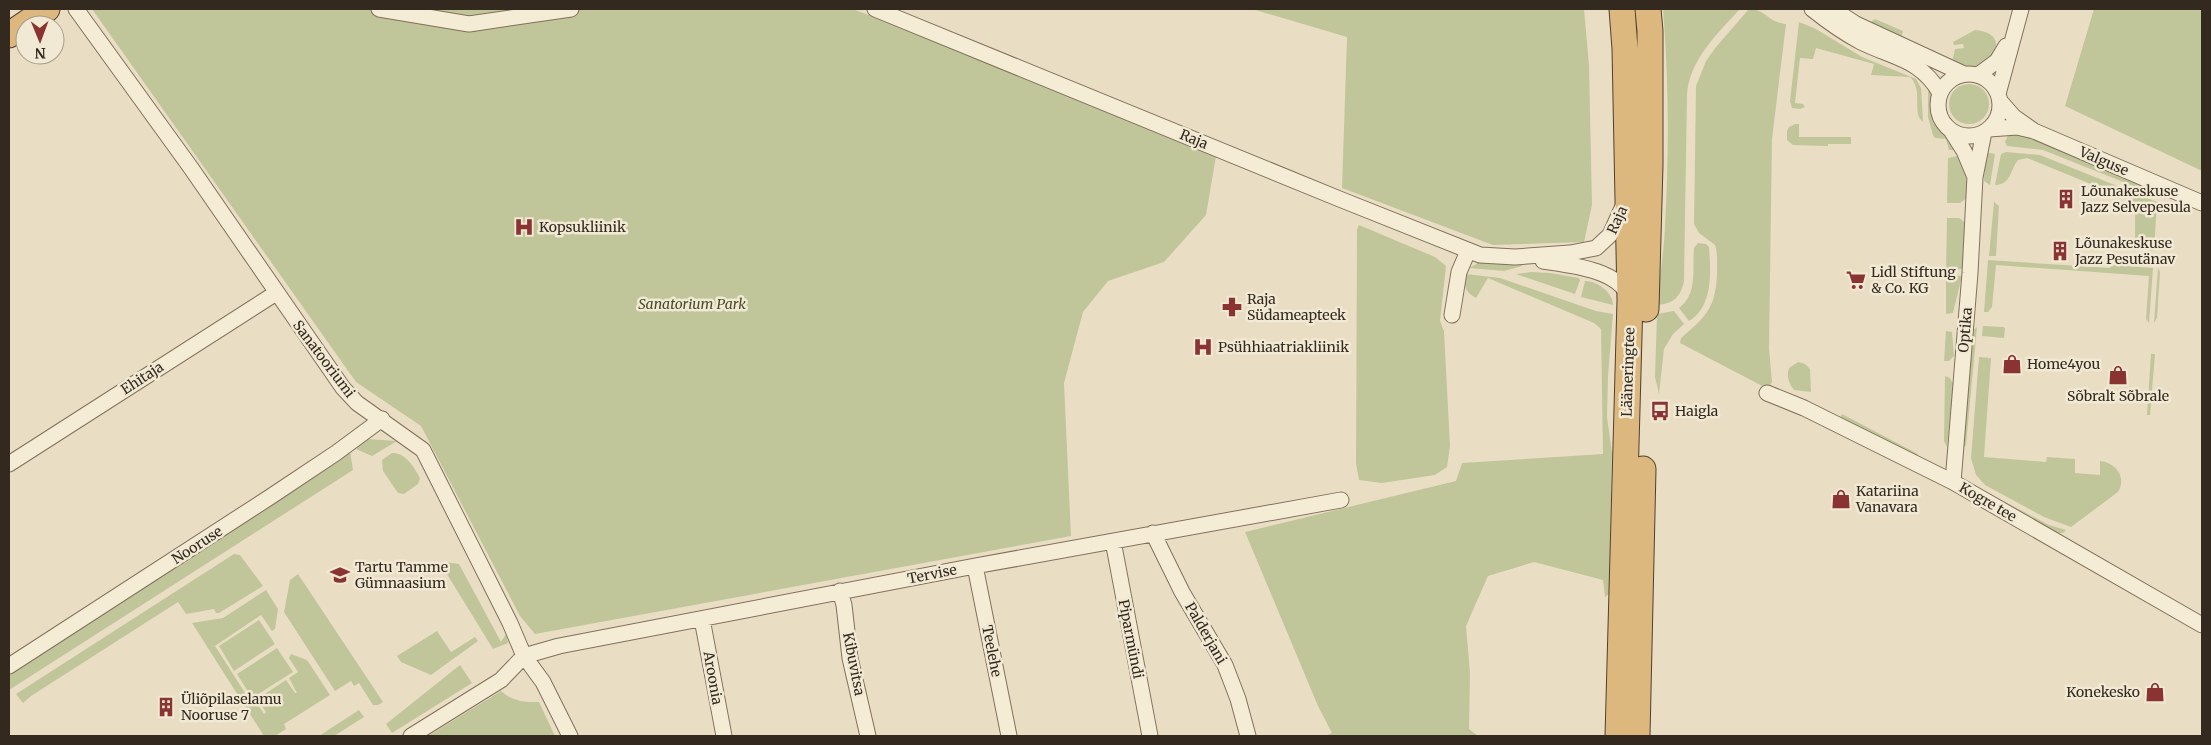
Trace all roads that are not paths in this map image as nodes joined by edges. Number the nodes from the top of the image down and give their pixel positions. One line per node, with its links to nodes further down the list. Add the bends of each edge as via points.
1 (20, 9): 12 (highway)
2 (47, 9): 14 (highway)
3 (76, 9): 26 (street, Sanatooriumi)
4 (379, 9): 5 (street, via 469,24)
5 (571, 9)
6 (875, 9): 24 (street, Raja)
7 (1622, 9): 22 (highway, Lääneringtee, via 1626,49)
8 (1648, 9): 50 (highway, Lääneringtee, via 1650,165)
9 (1812, 9): 16 (street, via 1856,39 1922,69)
10 (1833, 9): 15 (street, via 1865,29)
11 (2020, 9): 13 (street)
12 (9, 18)
13 (2014, 32): 15 (street, via 1997,61); 17 (street)
14 (9, 35)
15 (1971, 75): 16 (street, via 1949,80); 17 (street, via 1991,83)
16 (1940, 93): 20 (street, via 1940,118)
17 (1999, 98): 18 (street, via 1998,116); 19 (street, Valguse, via 2014,117)
18 (1986, 131): 19 (street, Valguse, via 2017,128); 20 (street, via 1970,136); 21 (street, Optika)
19 (2034, 131): 23 (street, Valguse)
20 (1952, 132): 21 (street, Optika)
21 (1975, 177): 32 (street, Optika)
22 (1628, 194): 25 (street, Raja, via 1610,235 1596,248); 27 (highway, Lääneringtee)
23 (2202, 203)
24 (1468, 251): 25 (street, Raja, via 1486,256); 28 (street, via 1459,272)
25 (1515, 256): 27 (street, Raja, via 1596,271 1621,284)
26 (276, 293): 30 (street, Sanatooriumi, via 343,388 357,403); 31 (street, Ehitaja)
27 (1630, 300): 49 (highway, Lääneringtee)
28 (1452, 315)
29 (1767, 392): 32 (street, Kogre tee)
30 (382, 419): 40 (street, Sanatooriumi, via 423,450); 41 (street, Nooruse, via 270,498)
31 (9, 464)
32 (1953, 482): 39 (street, Kogre tee)
33 (1342, 500): 34 (street, Tervise)
34 (1154, 533): 35 (street, Tervise); 48 (street, Palderjani, via 1182,592 1225,665)
35 (1114, 541): 36 (street, Tervise); 47 (street, Piparmündi)
36 (975, 566): 37 (street, Tervise); 46 (street, Teelehe)
37 (840, 591): 38 (street, Tervise); 45 (street, Kibuvitsa, via 850,658)
38 (702, 619): 40 (street, Tervise, via 559,646); 44 (street, Aroonia)
39 (2202, 624)
40 (524, 656): 42 (street, via 501,680); 43 (street, Sanatooriumi, via 543,682)
41 (9, 666)
42 (411, 736)
43 (570, 736)
44 (724, 736)
45 (868, 736)
46 (1009, 736)
47 (1150, 736)
48 (1248, 736)
49 (1618, 736)
50 (1637, 736)

